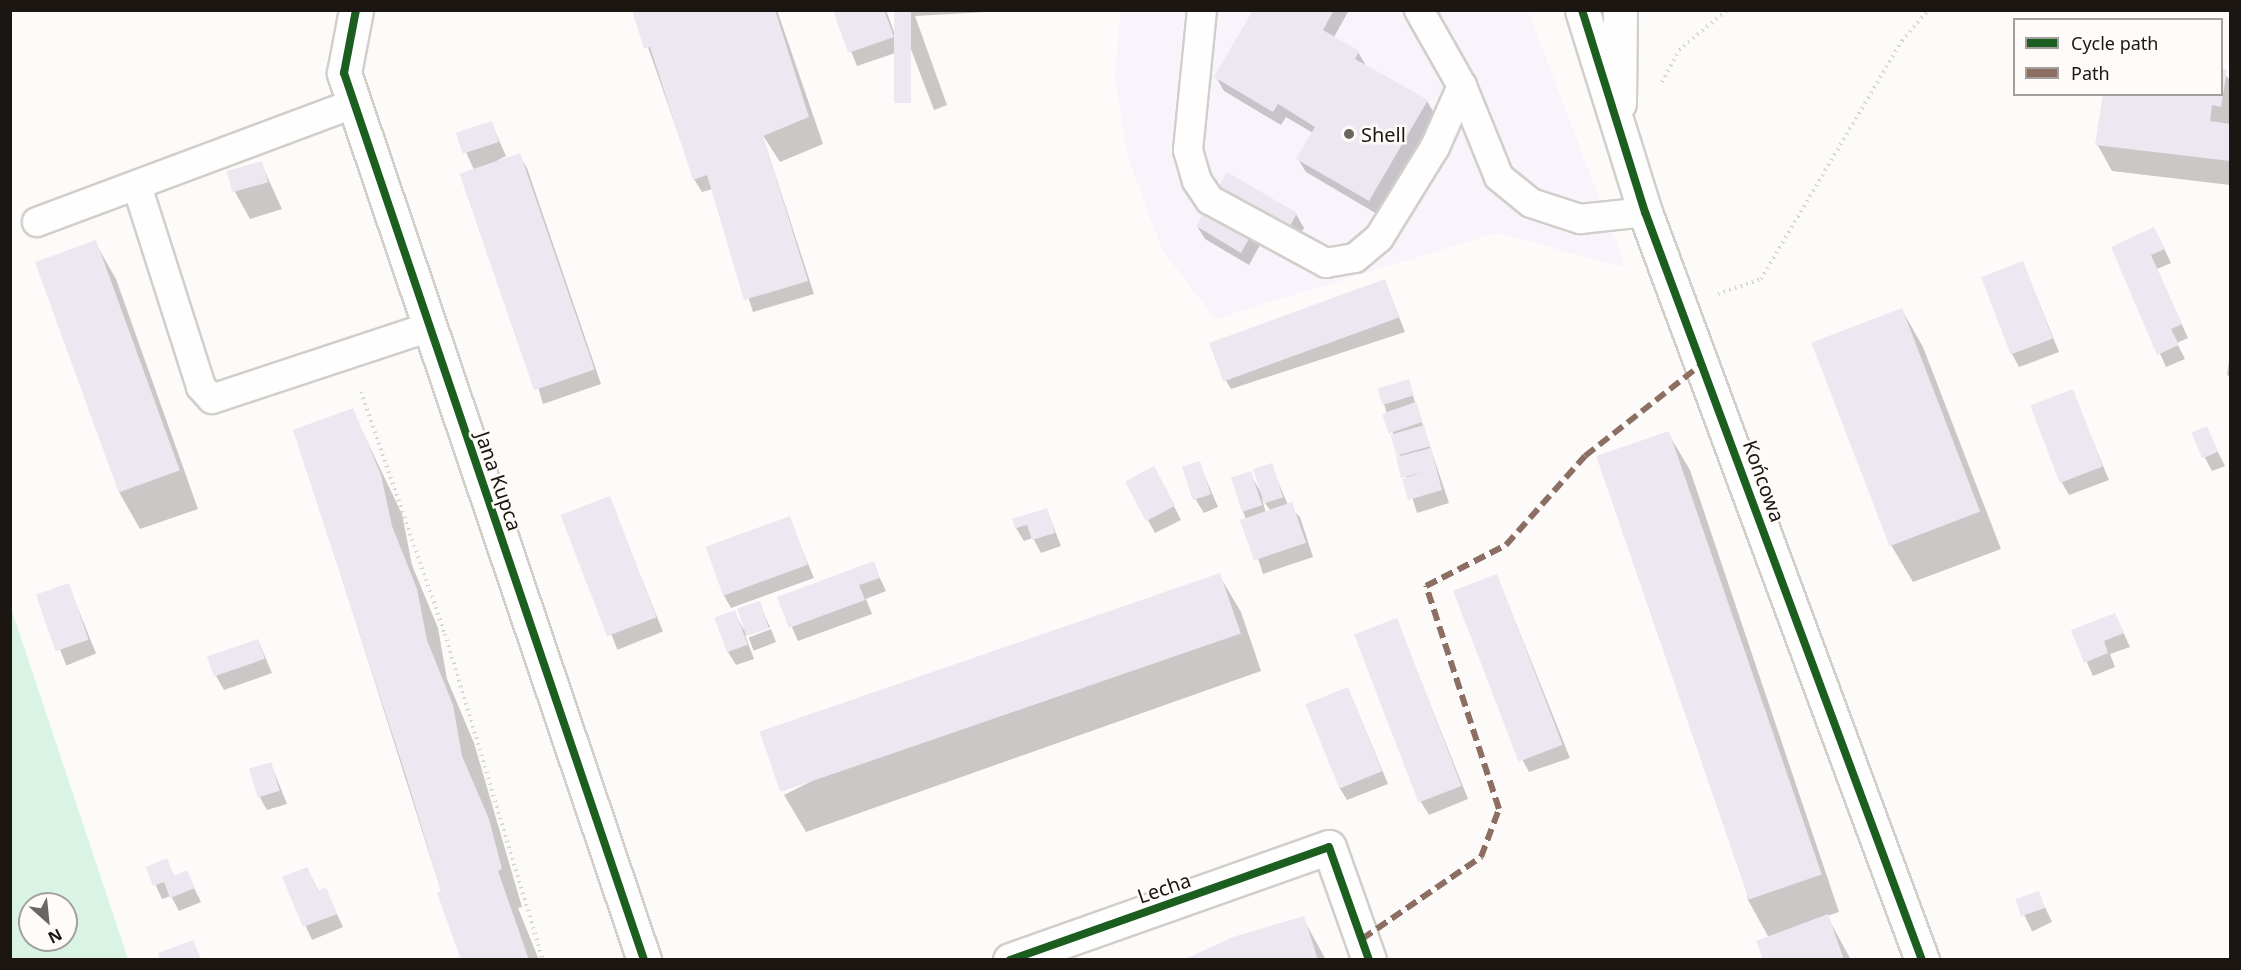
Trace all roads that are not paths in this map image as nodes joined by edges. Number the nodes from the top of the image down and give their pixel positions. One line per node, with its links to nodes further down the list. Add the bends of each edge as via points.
1 (356, 10): 7 (street, Jana Kupca, via 344,73)
2 (1202, 10): 6 (lane, via 1188,150 1197,181 1210,200 1326,263 1355,258 1379,238 1435,147)
3 (1419, 10): 6 (lane)
4 (1582, 10): 8 (street, Końcowa)
5 (1620, 10): 8 (street, Końcowa)
6 (1462, 86): 10 (lane, via 1499,177 1531,203 1580,219)
7 (355, 104): 9 (lane); 12 (street, Jana Kupca)
8 (1619, 134): 10 (street, Końcowa)
9 (137, 186): 11 (lane); 12 (lane, via 201,387 212,399)
10 (1645, 212): 16 (street, Końcowa)
11 (37, 222)
12 (430, 327): 13 (street, Jana Kupca)
13 (644, 960)
14 (1010, 960): 15 (street, Lecha, via 1329,847)
15 (1369, 960)
16 (1922, 960)

